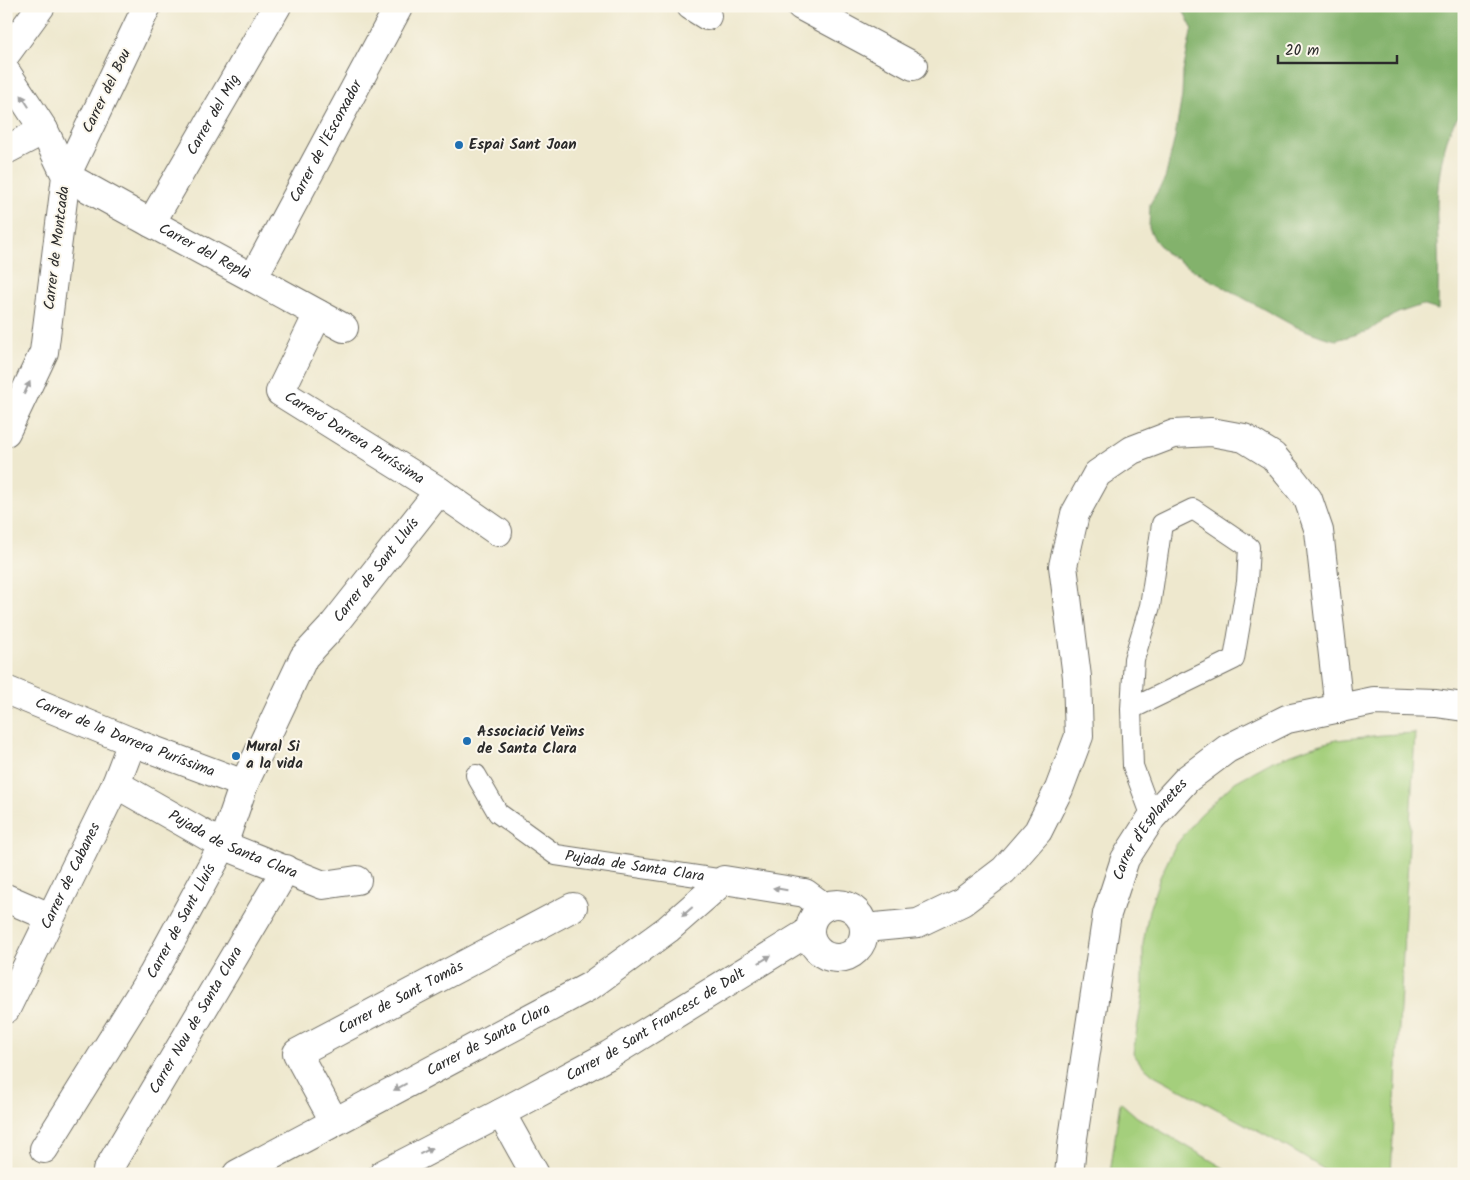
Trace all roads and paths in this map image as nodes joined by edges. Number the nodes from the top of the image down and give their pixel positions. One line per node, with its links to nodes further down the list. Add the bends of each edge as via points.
1 (41, 6): 6 (street)
2 (147, 6): 11 (street, Carrer del Bou)
3 (277, 6): 12 (street, Carrer del Mig)
4 (399, 6): 13 (street, Carrer de l'Escorxador)
5 (801, 6): 7 (street)
6 (6, 54)
7 (913, 66)
8 (6, 72): 9 (street, Carrer de Montcada, one-way to 8)
9 (44, 130): 10 (street); 11 (street, Carrer de Montcada)
10 (6, 150)
11 (66, 176): 12 (street, Carrer del Replà); 16 (street, Carrer de Montcada, one-way to 11, via 44,352)
12 (151, 223): 13 (street, Carrer del Replà)
13 (254, 278): 14 (street, Carrer del Replà)
14 (318, 314): 15 (street, Carrer del Replà); 17 (street, Carreró Darrera Puríssima, via 280,392)
15 (344, 328)
16 (6, 432)
17 (439, 491): 18 (street, Carreró Darrera Puríssima); 26 (street, Carrer de Sant Lluís, via 331,628 304,657)
18 (498, 532)
19 (6, 690): 23 (street, Carrer de la Darrera Puríssima)
20 (1464, 707): 22 (street, Carrer d'Esplanetes, via 1374,701)
21 (1131, 709): 21 (lane, via 1234,659 1247,582 1249,547 1193,509 1162,524 1150,606 1134,659); 27 (lane, via 1133,766)
22 (1339, 709): 27 (street, Carrer d'Esplanetes, via 1287,719 1227,749 1186,779); 36 (street, via 1319,531 1308,499 1289,475 1273,456 1244,438 1211,432 1174,434 1132,450 1097,474 1075,514 1063,566 1077,677 1078,736 1038,831 1004,870 962,902 918,923)
23 (132, 742): 25 (street, Carrer de Cabanes); 26 (street, Carrer de la Darrera Puríssima)
24 (476, 775): 31 (lane, Pujada de Santa Clara, via 498,813 556,855)
25 (116, 784): 28 (street, Pujada de Santa Clara); 35 (street, Carrer de Cabanes)
26 (244, 784): 28 (street, Carrer de Sant Lluís)
27 (1152, 817): 46 (street, Carrer d'Esplanetes, via 1125,860 1107,914)
28 (223, 845): 29 (street, Pujada de Santa Clara); 41 (street, Carrer de Sant Lluís, via 153,974)
29 (286, 869): 30 (street, Pujada de Santa Clara, via 323,885); 42 (street, Carrer Nou de Santa Clara)
30 (357, 880)
31 (724, 880): 33 (street, Pujada de Santa Clara, one-way to 31, via 805,893); 40 (street, Carrer de Santa Clara, one-way to 40, via 668,929 590,986)
32 (6, 898): 35 (street)
33 (824, 906): 36 (street, via 850,906 858,912); 37 (street, via 810,923)
34 (573, 907): 40 (street, Carrer de Sant Tomàs, via 297,1053)
35 (50, 918): 38 (street, Carrer de Cabanes)
36 (865, 928): 37 (street, via 864,938 853,954 835,958 818,950)
37 (810, 931): 39 (street, Carrer de Sant Francesc de Dalt, one-way to 37, via 609,1055)
38 (6, 1009)
39 (501, 1113): 44 (street, Carrer de Sant Francesc de Dalt, one-way to 39); 45 (street)
40 (334, 1121): 43 (street, Carrer de Santa Clara)
41 (44, 1149)
42 (107, 1171)
43 (237, 1174)
44 (383, 1174)
45 (535, 1174)
46 (1069, 1174)

